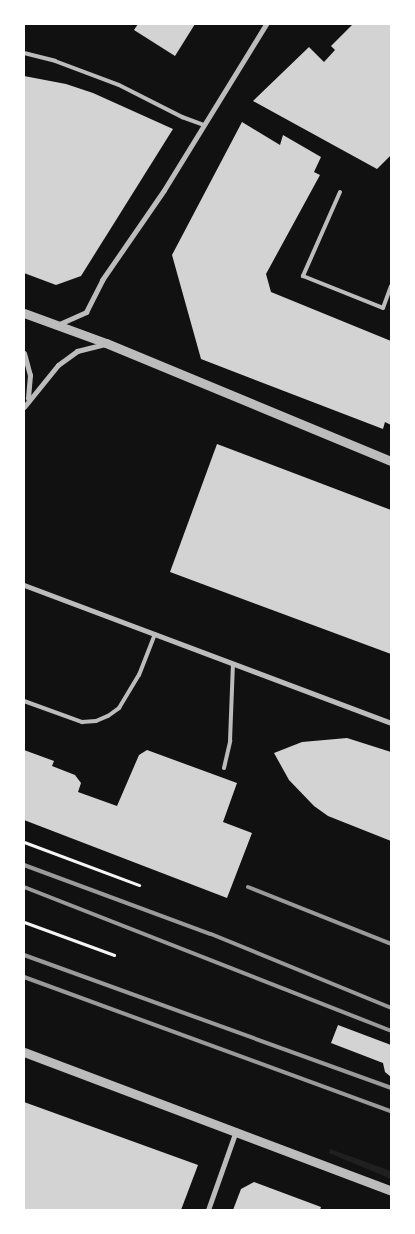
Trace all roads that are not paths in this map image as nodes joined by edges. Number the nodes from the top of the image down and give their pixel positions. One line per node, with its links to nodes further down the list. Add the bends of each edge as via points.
1 (266, 24): 3 (street)
2 (24, 53): 3 (lane, via 119,85)
3 (204, 125): 7 (street, via 102,280 86,312)
4 (340, 192): 5 (lane, via 302,276 383,308)
5 (391, 286)
6 (24, 313): 7 (street)
7 (55, 325): 8 (street)
8 (106, 343): 10 (street, via 76,351); 12 (street)
9 (24, 353): 10 (street, via 30,375)
10 (28, 399): 11 (street)
11 (24, 406)
12 (391, 461)
13 (24, 585): 14 (street)
14 (155, 634): 15 (street); 16 (lane, via 139,675 119,708 108,716 82,722)
15 (233, 664): 17 (street); 18 (lane, via 230,741)
16 (24, 701)
17 (391, 722)
18 (224, 768)
19 (24, 1052): 20 (street)
20 (236, 1130): 21 (street); 22 (street)
21 (391, 1191)
22 (208, 1210)

